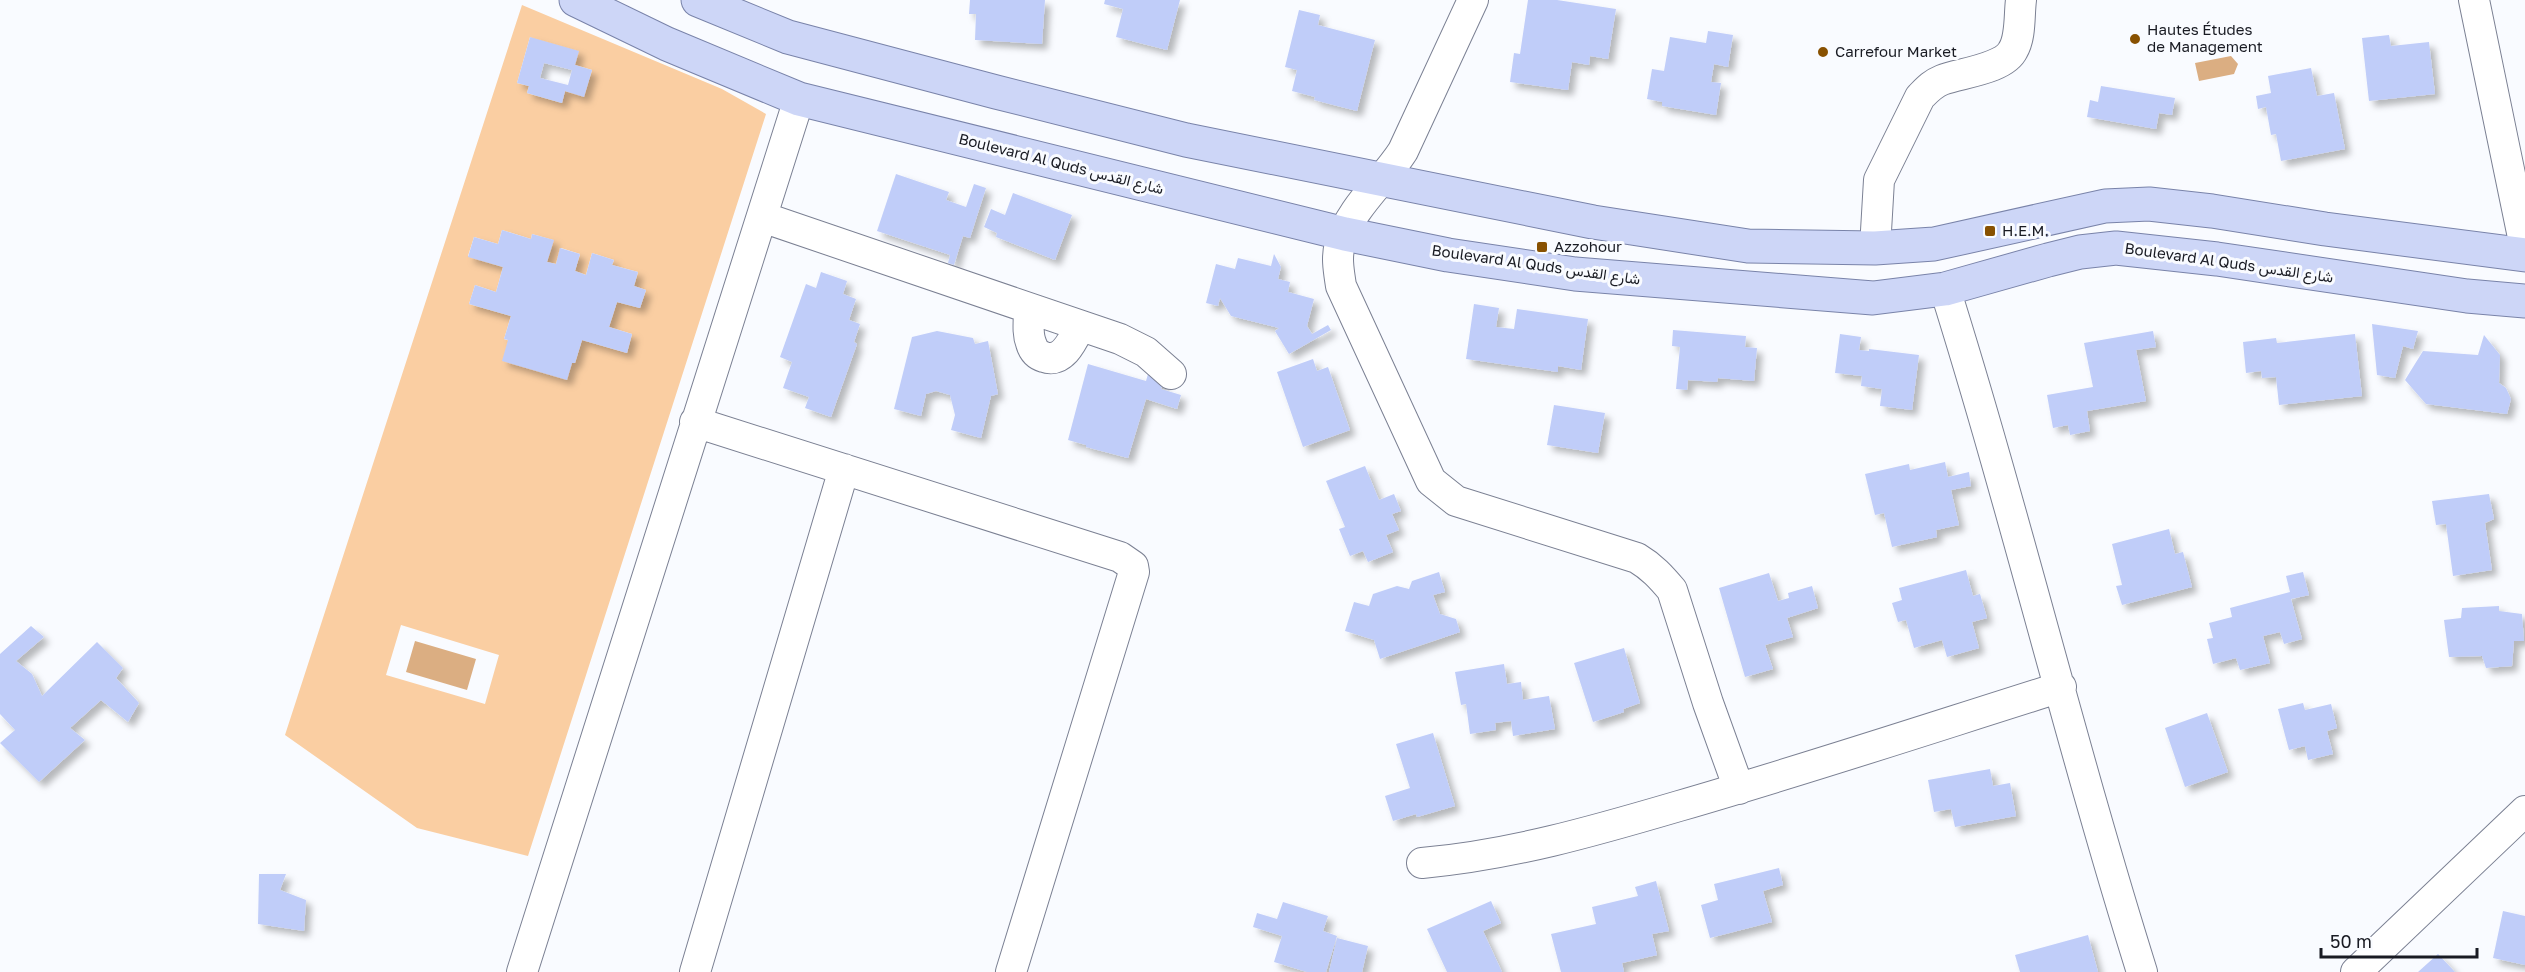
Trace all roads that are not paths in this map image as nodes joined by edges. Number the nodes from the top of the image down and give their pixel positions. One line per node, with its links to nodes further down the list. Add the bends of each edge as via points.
1 (576, 0): 6 (main road, Boulevard Al Quds شارع القدس, via 667,44)
2 (698, 0): 7 (main road, via 788,37 996,93 1186,140)
3 (1473, 0): 7 (street, via 1403,151)
4 (2021, 0): 11 (street, via 2014,50 2006,59 1941,81 1920,97 1879,180)
5 (2474, 0): 10 (street)
6 (799, 99): 8 (street); 9 (main road, Boulevard Al Quds شارع القدس)
7 (1381, 178): 9 (street); 11 (main road, via 1593,222 1748,246)
8 (762, 218): 15 (street); 18 (street)
9 (1345, 234): 13 (main road, Boulevard Al Quds شارع القدس, via 1448,255 1575,274 1873,298); 21 (street, via 1338,263 1341,286 1431,481 1456,501 1637,558 1651,566 1672,591)
10 (2525, 247)
11 (1875, 248): 12 (main road, via 1934,244 2105,206 2149,204)
12 (2525, 255)
13 (1945, 289): 14 (main road, Boulevard Al Quds شارع القدس, via 2080,252 2116,248); 20 (street)
14 (2525, 301)
15 (1029, 309): 16 (street); 16 (street, via 1030,342 1036,353 1045,358 1063,353)
16 (1080, 326): 17 (street, via 1133,345)
17 (1171, 374)
18 (695, 422): 19 (street); 24 (street)
19 (844, 469): 25 (street); 26 (street, via 1120,557 1133,566)
20 (2061, 687): 21 (street); 27 (street)
21 (1739, 789): 23 (street, via 1551,842)
22 (2525, 811): 28 (street)
23 (1422, 863)
24 (522, 972)
25 (695, 972)
26 (1011, 972)
27 (2142, 972)
28 (2356, 972)

